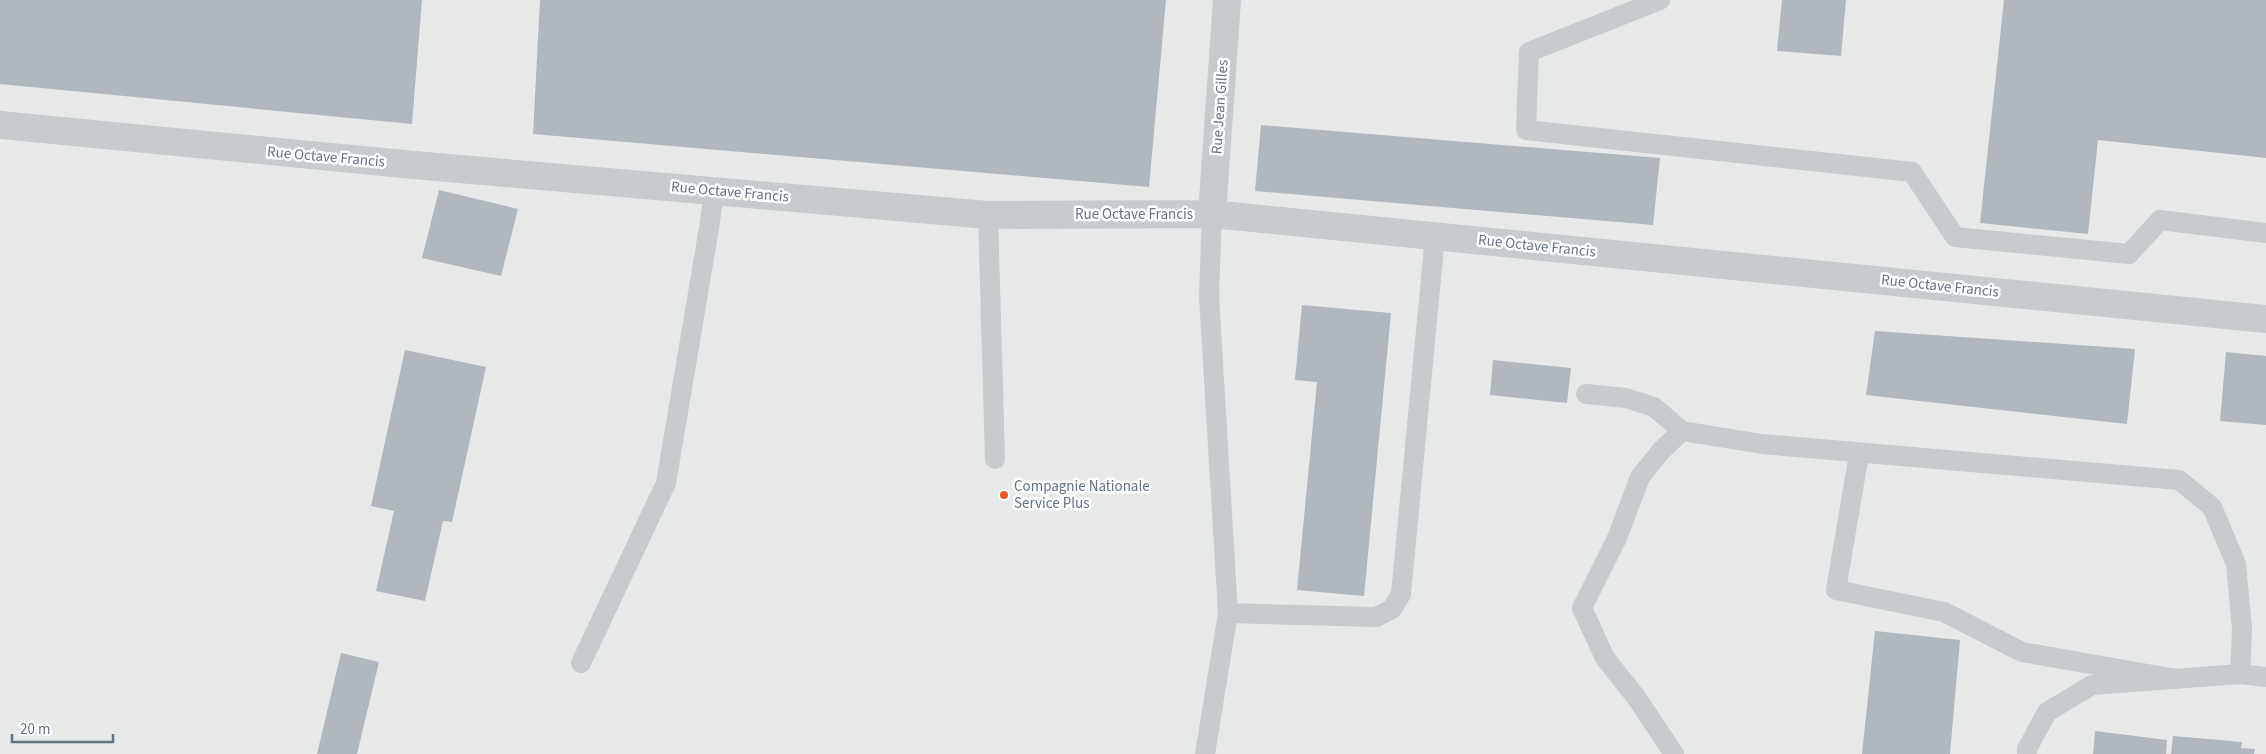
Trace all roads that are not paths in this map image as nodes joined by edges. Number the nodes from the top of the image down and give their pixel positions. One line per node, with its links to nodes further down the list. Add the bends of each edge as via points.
1 (1227, 0): 5 (street, Rue Jean Gilles)
2 (1660, 0): 7 (lane, via 1529,52 1526,130 1912,172 1955,237 2130,254 2160,220)
3 (0, 125): 4 (street, Rue Octave Francis)
4 (714, 191): 6 (street, Rue Octave Francis); 15 (lane, via 666,483)
5 (1212, 214): 6 (street, Rue Octave Francis); 8 (street, Rue Octave Francis); 14 (lane, via 1209,296)
6 (988, 215): 13 (lane)
7 (2266, 233)
8 (1435, 236): 9 (street, Rue Octave Francis); 14 (lane, via 1401,594 1392,609 1376,617)
9 (2266, 319)
10 (1586, 394): 11 (lane, via 1626,398 1654,407)
11 (1682, 431): 12 (lane, via 1762,444); 20 (lane, via 1640,477 1617,538 1582,608 1605,658)
12 (1859, 454): 16 (lane, via 2179,480 2212,507 2236,564 2242,629); 18 (lane, via 1836,590 1944,612 2022,652)
13 (995, 459)
14 (1228, 613): 19 (lane)
15 (581, 663)
16 (2240, 674): 17 (lane); 18 (lane)
17 (2266, 677)
18 (2176, 679): 21 (lane, via 2092,685 2047,712)
19 (1205, 754)
20 (1674, 754)
21 (2027, 754)

